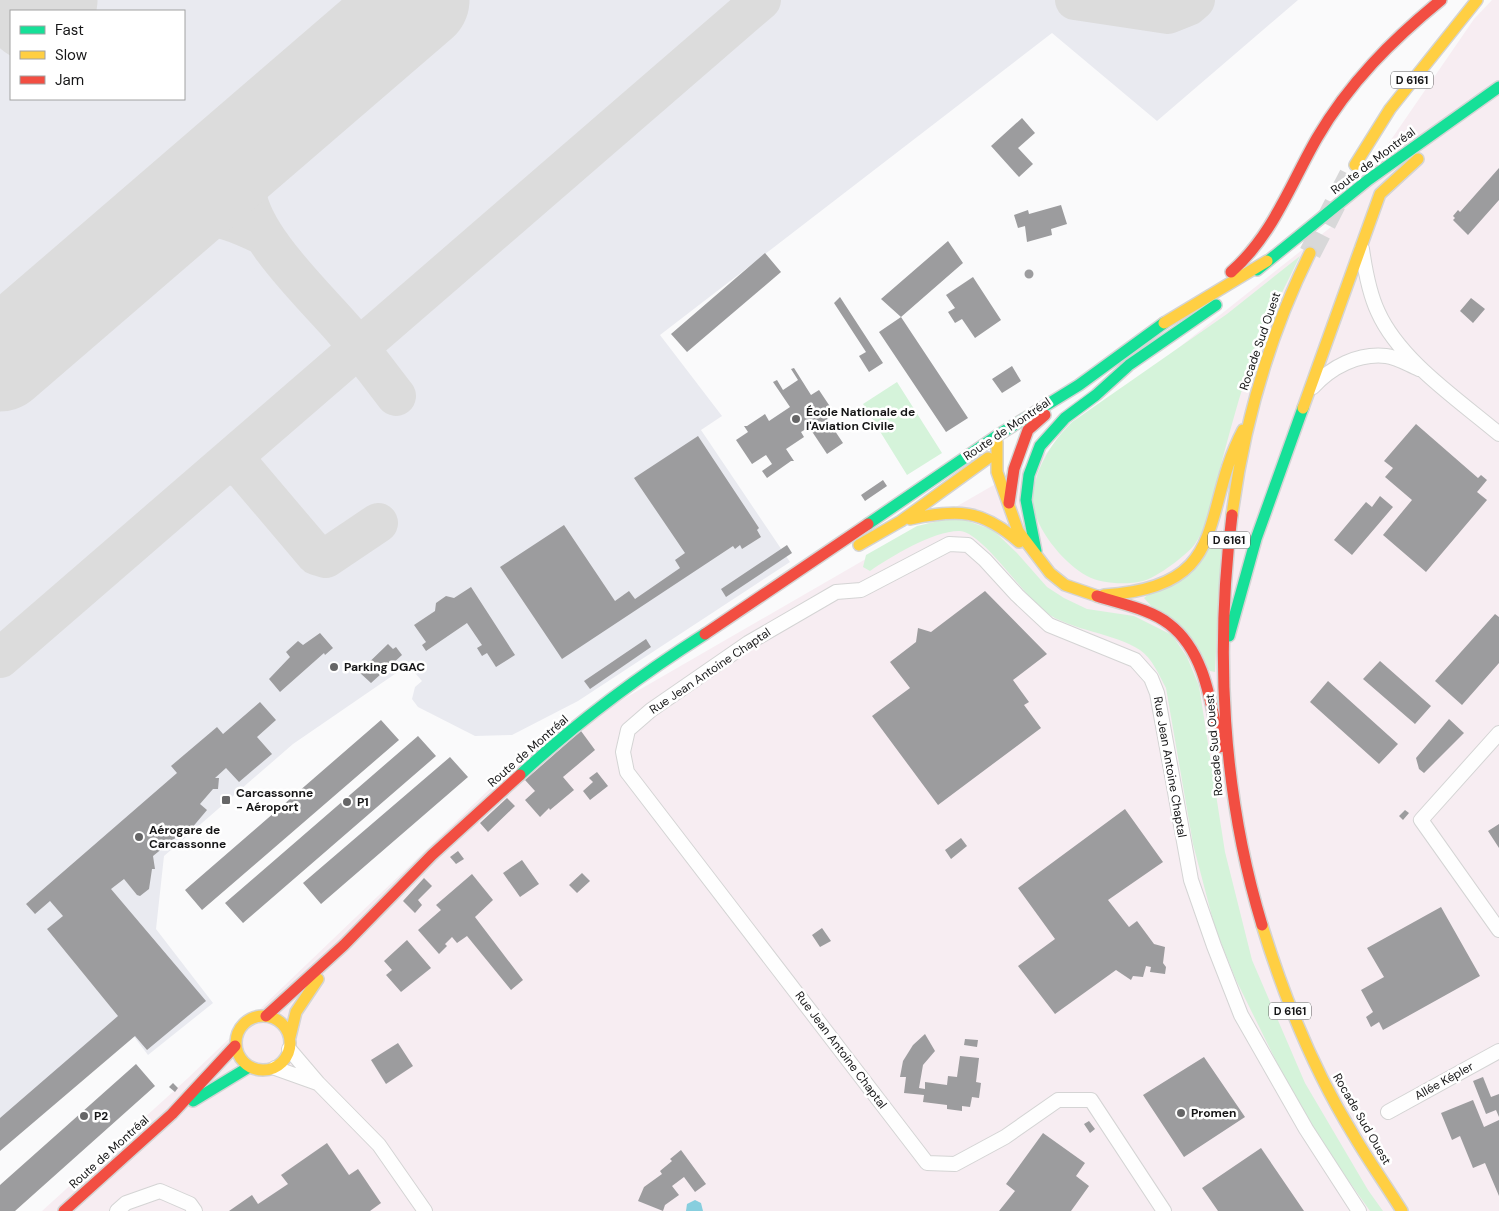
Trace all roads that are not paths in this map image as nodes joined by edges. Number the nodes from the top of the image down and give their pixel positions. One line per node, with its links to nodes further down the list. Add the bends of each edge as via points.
1 (1441, 0): 9 (main road, via 1418,18 1343,95 1261,244 1242,264)
2 (1477, 0): 5 (main road, D 6161, via 1390,109)
3 (1499, 87): 8 (main road, Route de Montréal, via 1368,180)
4 (1499, 99): 6 (main road, via 1406,168 1380,194)
5 (1355, 165)
6 (1361, 246): 11 (street, via 1378,312 1392,337); 13 (main road)
7 (1310, 253): 14 (main road, Rocade Sud Ouest / D 6161, via 1277,329)
8 (1267, 261): 9 (main road, Route de Montréal); 10 (main road, Route de Montréal, via 1216,304)
9 (1176, 314): 12 (main road, Route de Montréal)
10 (1128, 366): 15 (main road, Route de Montréal); 21 (main road, via 1096,396 1064,418 1040,446 1029,474 1026,500)
11 (1425, 371): 13 (street, via 1388,356 1368,356 1342,364 1324,375); 16 (street)
12 (1079, 385): 15 (main road); 17 (main road, Route de Montréal)
13 (1308, 392): 24 (main road, via 1256,539)
14 (1249, 419): 22 (main road, via 1230,454 1211,531 1196,558 1173,579 1142,592); 24 (main road, Rocade Sud Ouest / D 6161, via 1234,494)
15 (1028, 430): 18 (main road, Route de Montréal); 19 (main road, via 1014,469)
16 (1499, 434)
17 (998, 435): 18 (main road); 23 (main road, Route de Montréal)
18 (996, 452): 19 (main road, via 996,472); 20 (main road, Route de Montréal)
19 (1009, 505): 21 (main road, via 1018,531)
20 (900, 521): 21 (main road, via 939,513 977,516 998,524); 23 (main road, Route de Montréal)
21 (1038, 558): 22 (main road, via 1065,585)
22 (1092, 596): 26 (main road, via 1164,619 1188,643 1204,679)
23 (752, 604): 28 (main road, Route de Montréal, via 650,669 549,748 432,855)
24 (1222, 662): 26 (main road, Rocade Sud Ouest / D 6161)
25 (1499, 734): 27 (street, via 1422,820)
26 (1231, 790): 44 (main road, Rocade Sud Ouest / D 6161, via 1258,918 1291,1012 1346,1124)
27 (1499, 930)
28 (344, 945): 29 (main road, Route de Montréal); 30 (main road, Route de Montréal, via 296,1012)
29 (266, 1016): 30 (main road, via 281,1023); 31 (main road, via 244,1023 236,1038)
30 (289, 1043): 34 (main road, via 286,1057); 35 (street)
31 (236, 1046): 33 (main road, via 242,1062); 37 (main road, Route de Montréal)
32 (1499, 1051): 36 (street, Allée Képler)
33 (249, 1067): 34 (main road); 37 (main road, Route de Montréal)
34 (275, 1068): 35 (street)
35 (318, 1083): 41 (street, via 380,1145)
36 (1388, 1112)
37 (172, 1114): 38 (main road, Route de Montréal)
38 (64, 1211)
39 (117, 1211): 40 (street, via 126,1203 160,1191 190,1204)
40 (194, 1211)
41 (425, 1211)
42 (1164, 1211): 43 (street, Rue Jean Antoine Chaptal, via 1091,1100 1058,1100 1005,1137 955,1164 927,1164 627,772 623,752 628,730 651,710 748,642 836,592 861,590 949,544 968,545 1049,625 1135,660 1150,678 1157,693 1191,880 1224,972 1246,1024 1306,1129)
43 (1359, 1211)
44 (1402, 1211)

